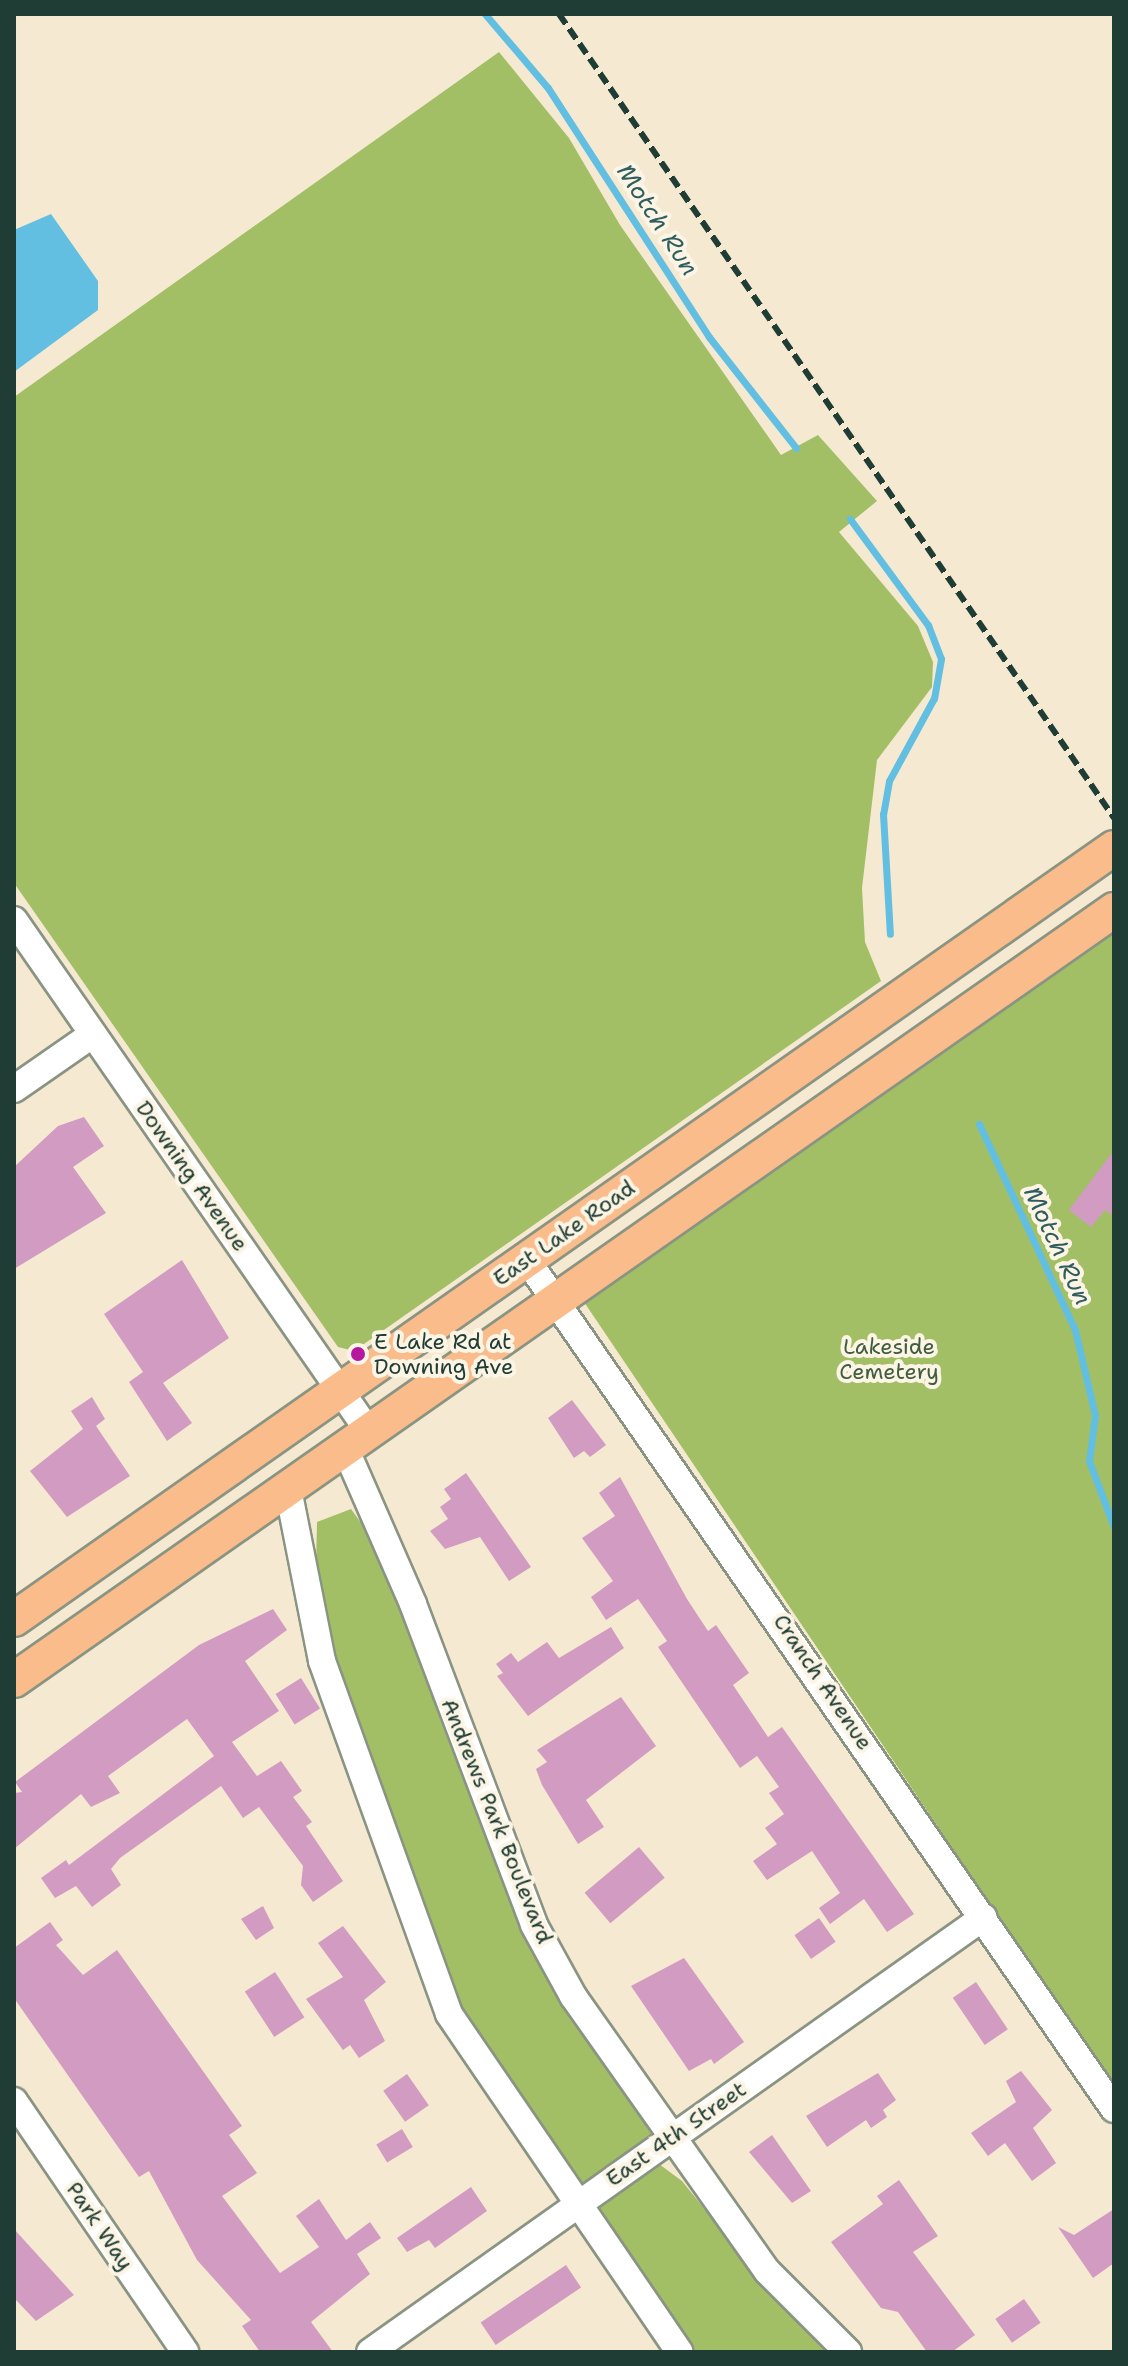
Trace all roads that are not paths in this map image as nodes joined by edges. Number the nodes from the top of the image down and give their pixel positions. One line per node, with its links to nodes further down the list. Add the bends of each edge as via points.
1 (1114, 848): 6 (main road, East Lake Road)
2 (1114, 910): 7 (main road)
3 (14, 920): 4 (street, Downing Avenue)
4 (93, 1034): 5 (street); 8 (street, Downing Avenue)
5 (14, 1089)
6 (527, 1260): 7 (street, Cranch Avenue); 8 (main road, East Lake Road)
7 (558, 1300): 9 (main road); 13 (street, Cranch Avenue)
8 (341, 1391): 9 (street, Downing Avenue); 11 (main road, East Lake Road)
9 (357, 1440): 10 (main road); 16 (street, Andrews Park Boulevard, via 390,1545 534,1925)
10 (288, 1489): 12 (main road); 17 (street, via 322,1661 426,1959 478,2063)
11 (14, 1619)
12 (14, 1680)
13 (984, 1917): 15 (street, Cranch Avenue); 16 (street, East 4th Street)
14 (14, 2101): 18 (street, Park Way)
15 (1114, 2109)
16 (670, 2140): 17 (street, East 4th Street); 21 (street, Andrews Park Boulevard, via 767,2271)
17 (577, 2203): 19 (street, East 4th Street); 20 (street)
18 (185, 2352)
19 (370, 2352)
20 (680, 2352)
21 (848, 2352)

